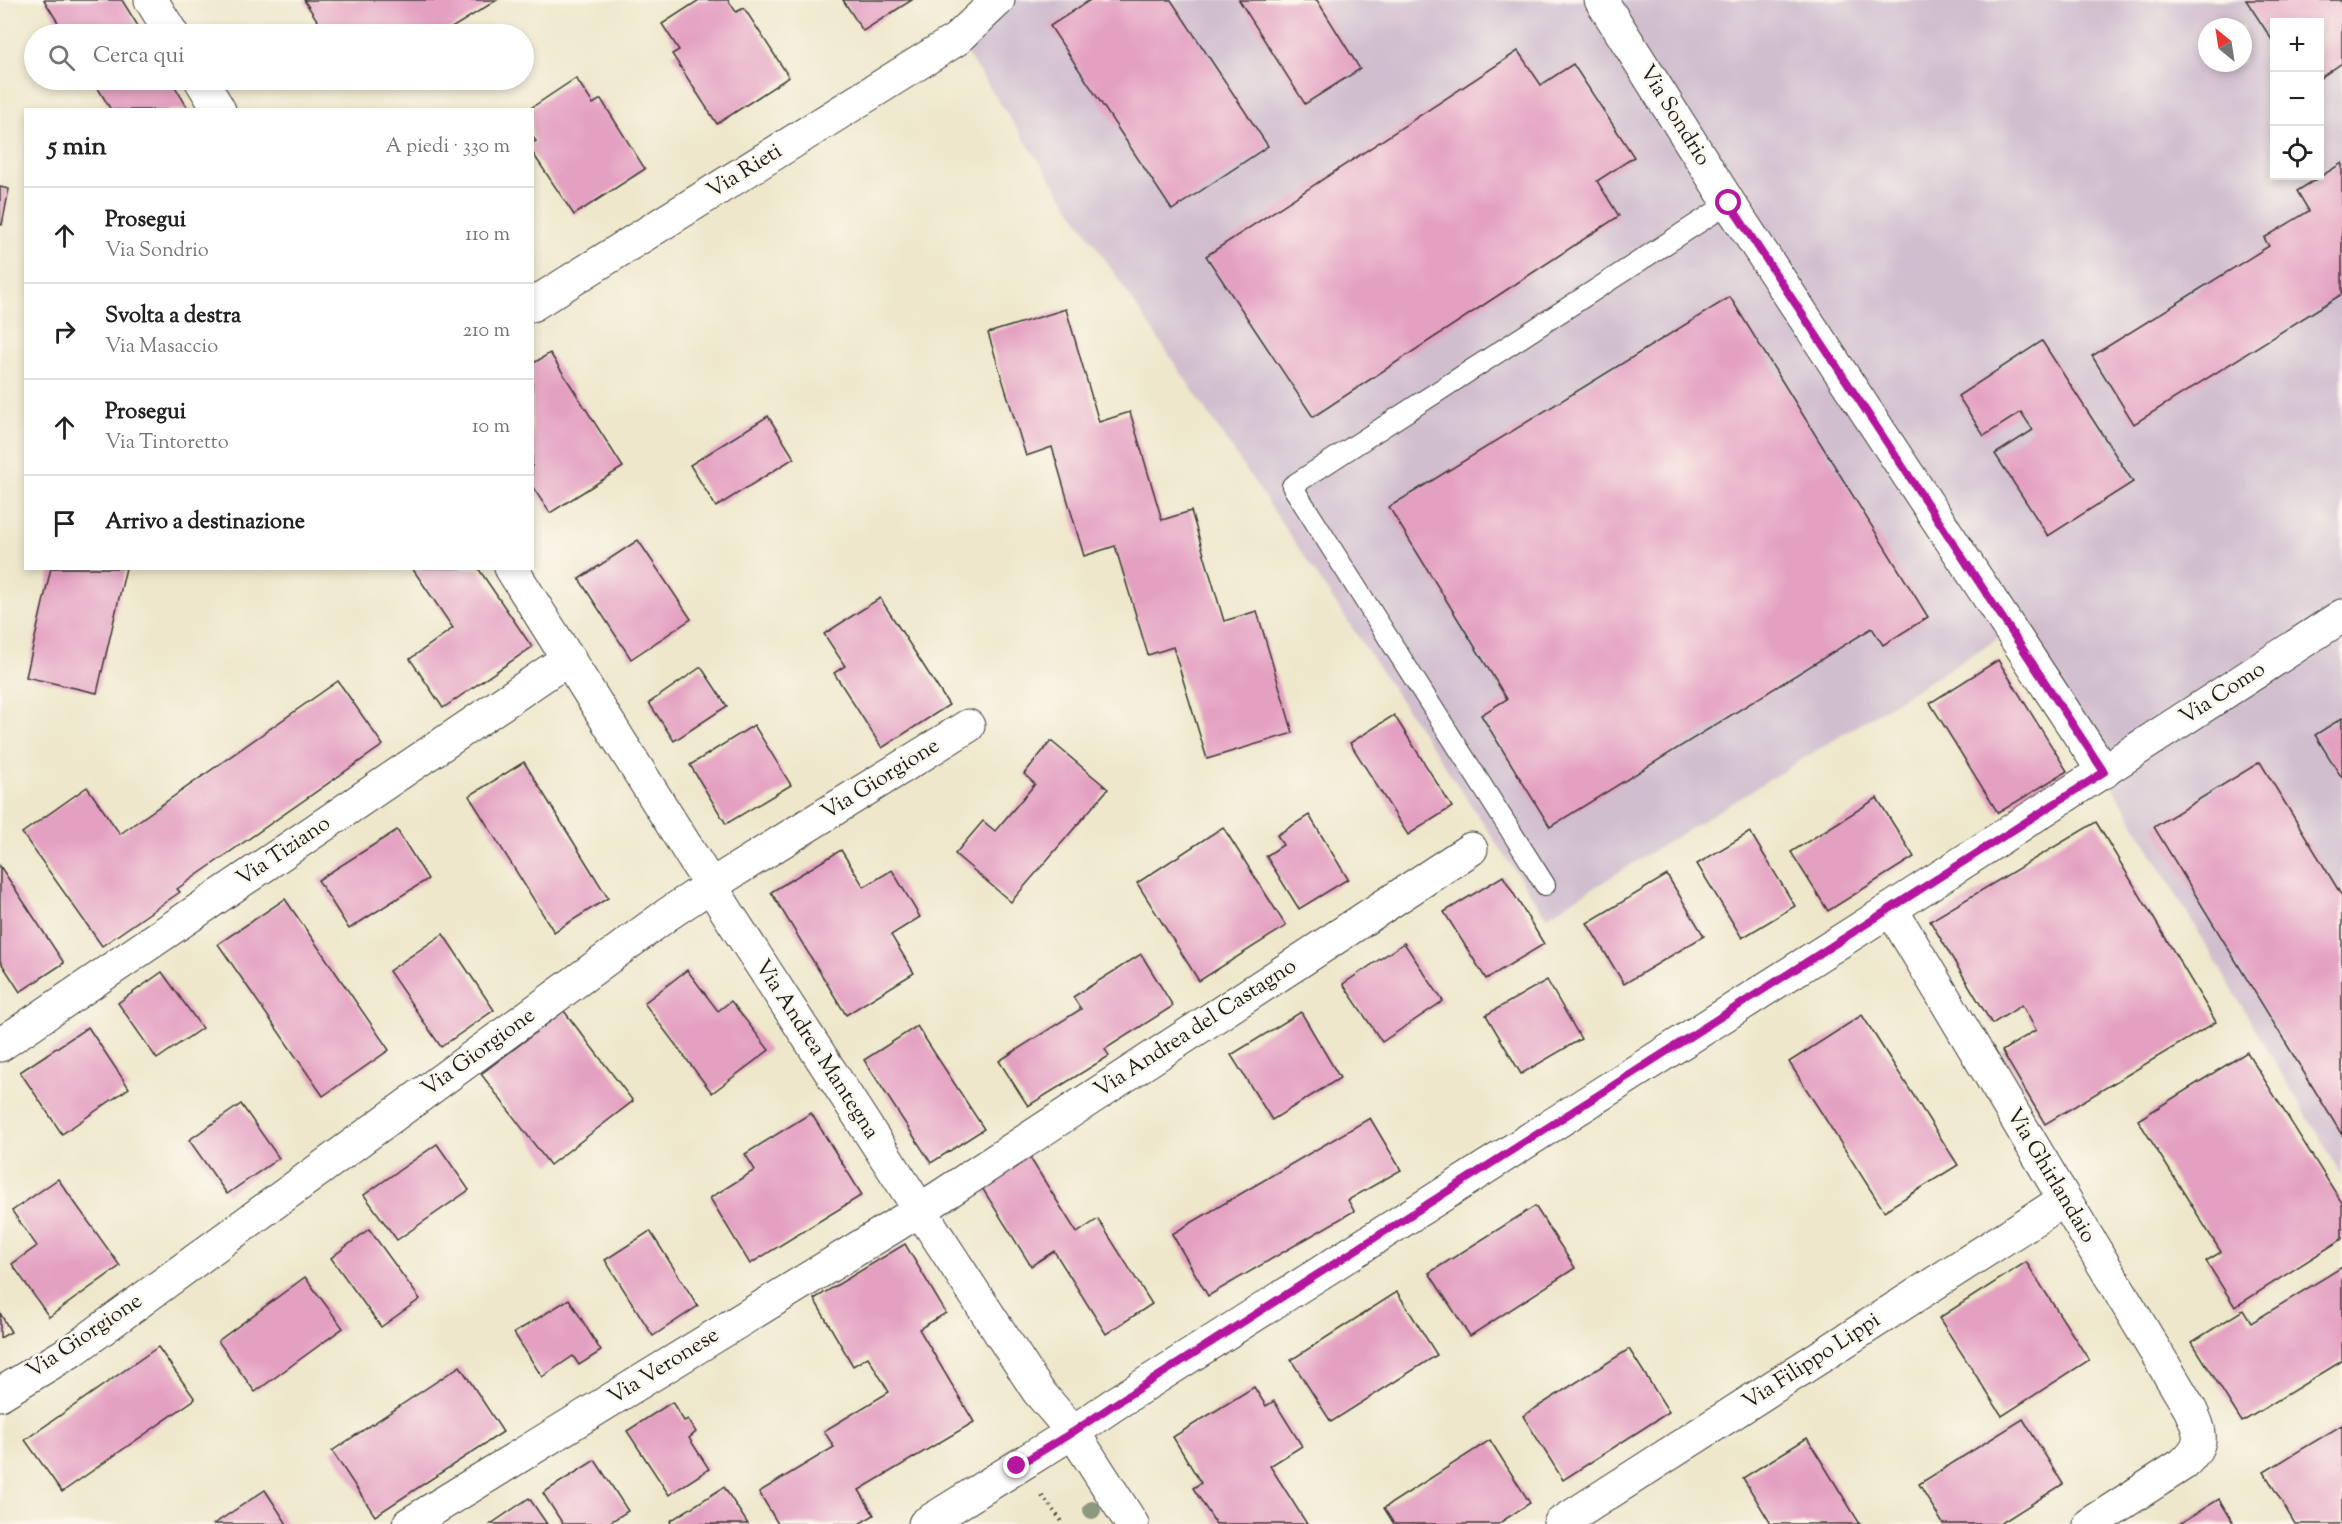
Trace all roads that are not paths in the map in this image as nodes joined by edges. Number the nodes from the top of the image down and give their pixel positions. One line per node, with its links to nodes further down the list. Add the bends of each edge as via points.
1 (151, 0): 4 (street)
2 (999, 0): 8 (street, Via Rieti, via 957,39)
3 (1601, 0): 7 (street, Via Sondrio)
4 (166, 24)
5 (207, 90): 6 (street)
6 (218, 108)
7 (1729, 203): 13 (street, Via Sondrio); 15 (lane, via 1292,486)
8 (534, 304)
9 (512, 570): 11 (street, Via Andrea Mantegna)
10 (2342, 616): 13 (street, Via Como)
11 (569, 658): 16 (street, Via Andrea Mantegna); 18 (street, Via Tiziano)
12 (968, 726): 16 (street, Via Giorgione)
13 (2104, 772): 17 (street, Via Como)
14 (1472, 849): 20 (street, Via Andrea del Castagno)
15 (1545, 885)
16 (710, 886): 20 (street, Via Andrea Mantegna); 21 (street, Via Giorgione, via 76,1348)
17 (1891, 909): 19 (street, Via Ghirlandaio); 22 (street, Via Como)
18 (0, 1045)
19 (2064, 1200): 26 (street, Via Filippo Lippi); 27 (street, Via Ghirlandaio, via 2190,1409 2199,1431 2194,1454)
20 (920, 1210): 22 (street, Via Andrea Mantegna, via 1038,1391); 23 (street, Via Veronese)
21 (0, 1394)
22 (1073, 1432): 24 (street, Via Como); 25 (street, Via Andrea Mantegna)
23 (409, 1524)
24 (925, 1524)
25 (1132, 1524)
26 (1560, 1524)
27 (2090, 1524)

